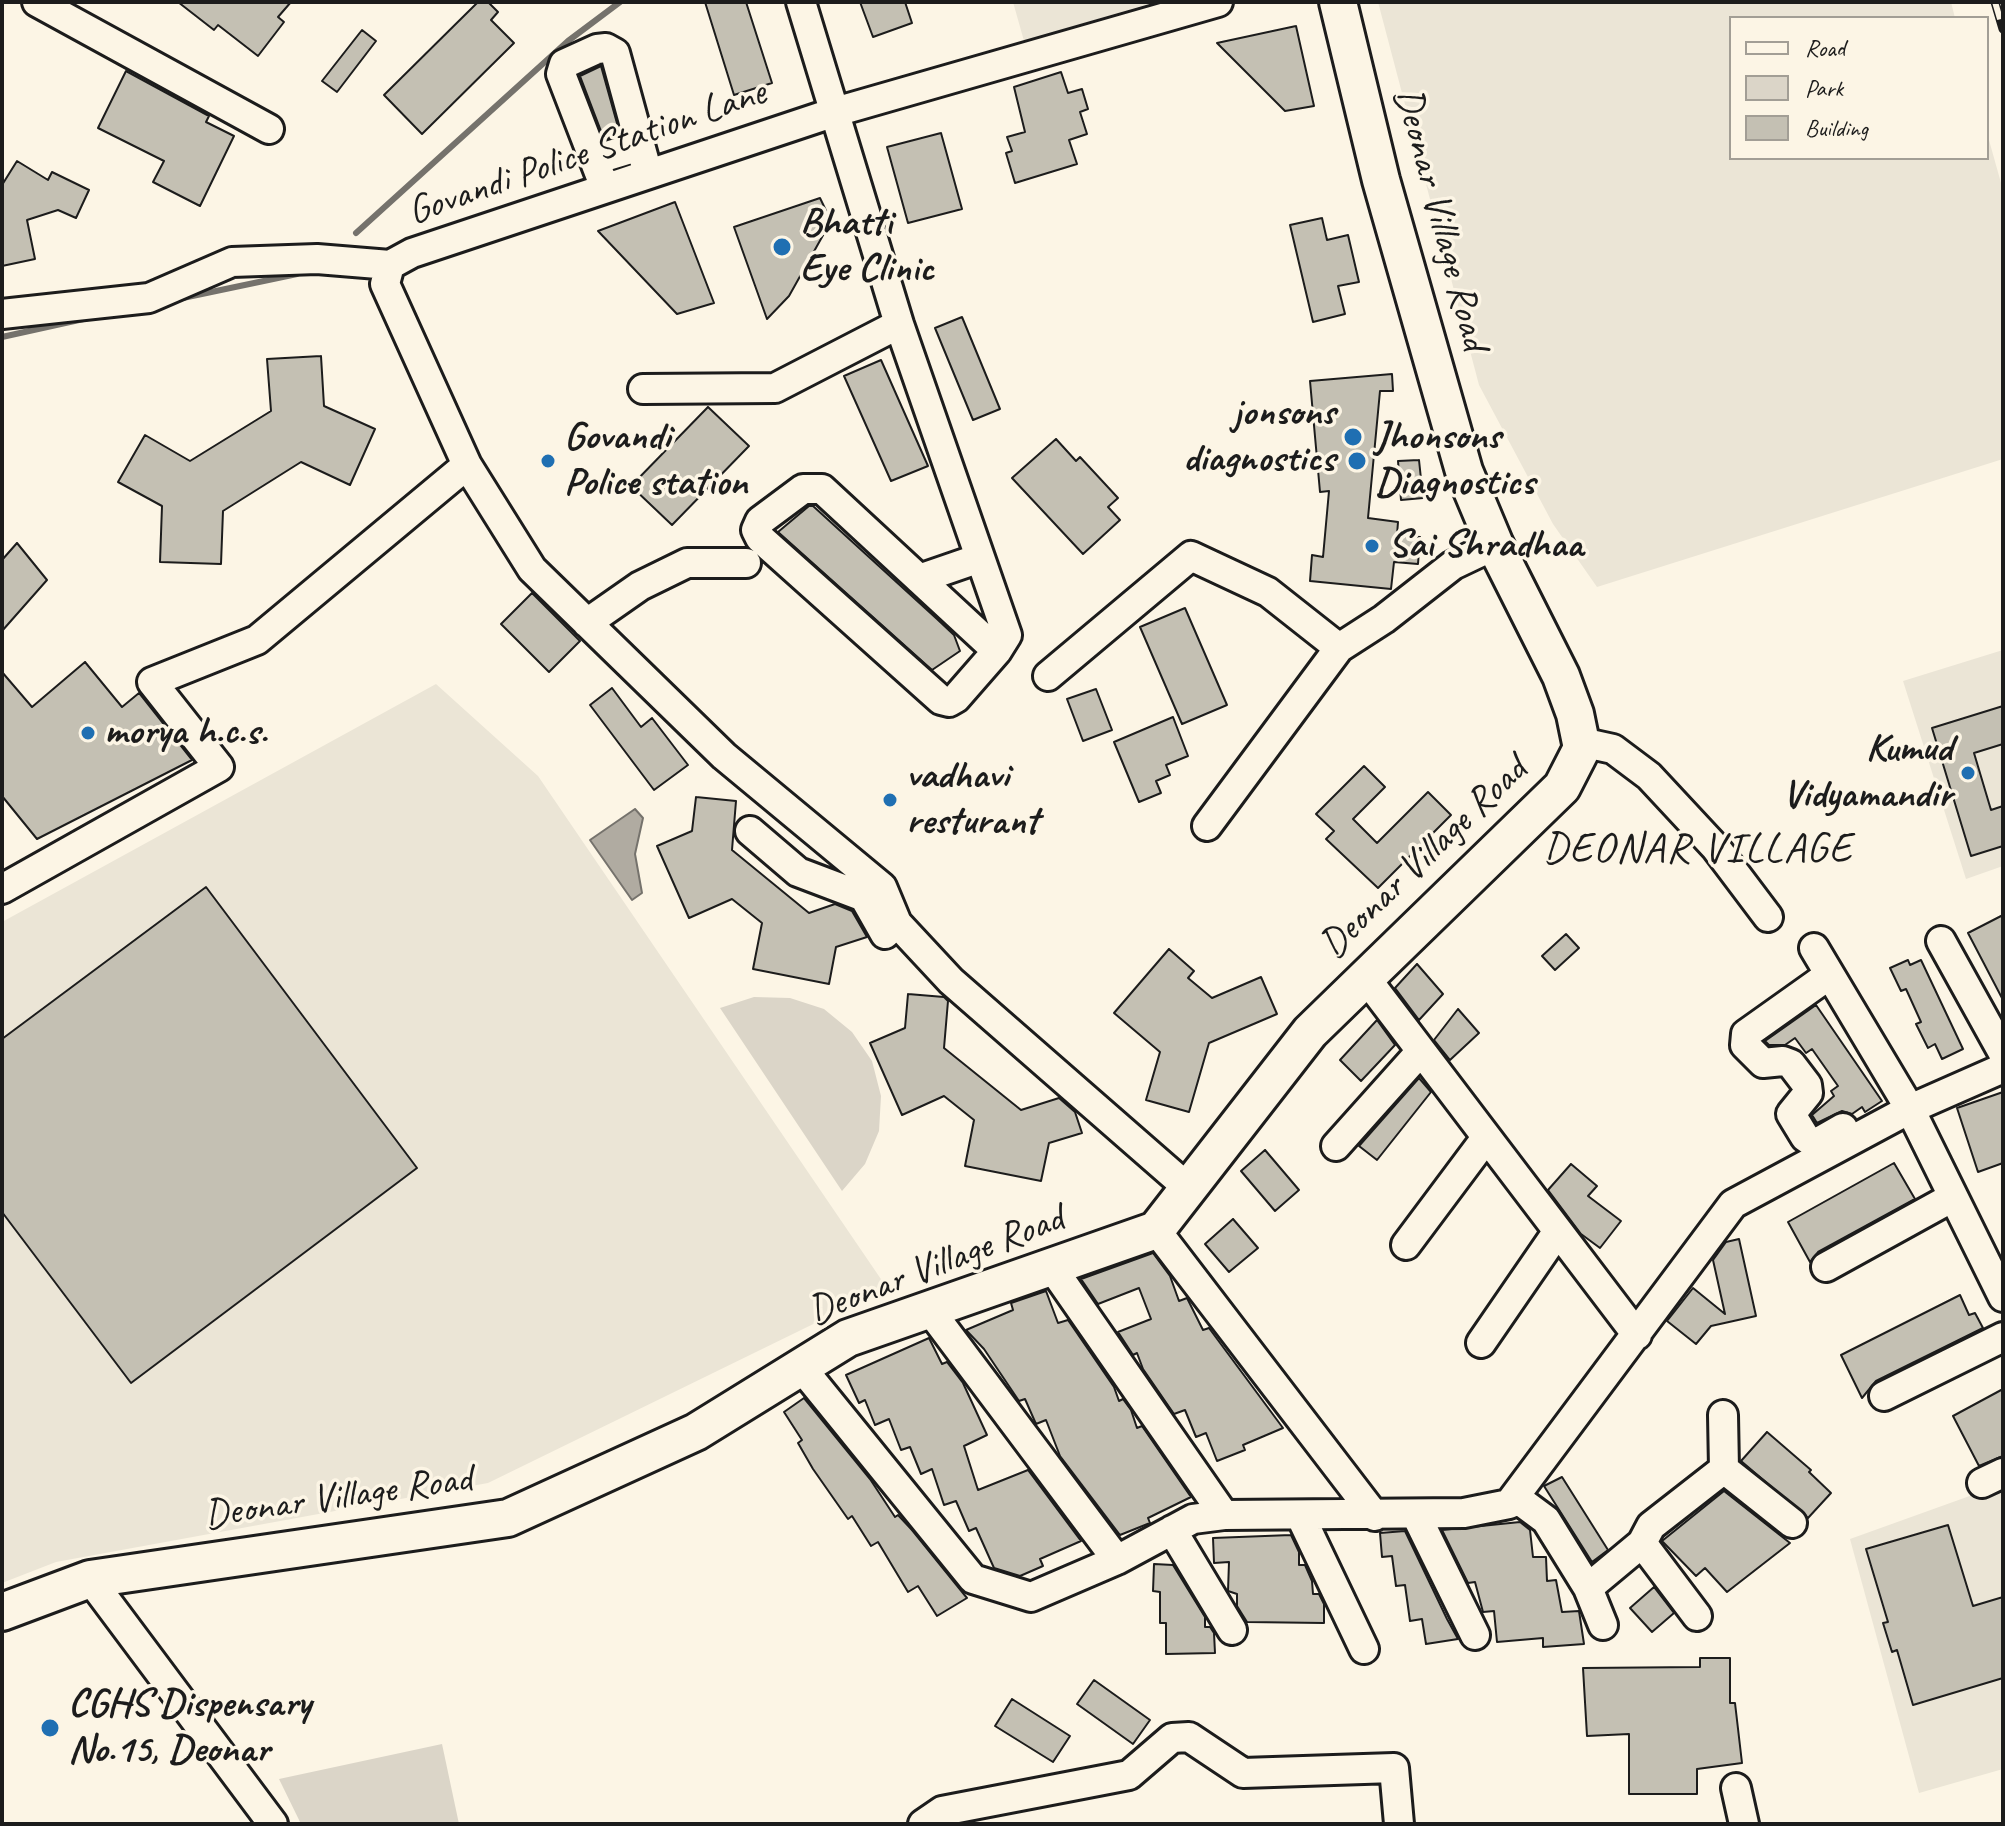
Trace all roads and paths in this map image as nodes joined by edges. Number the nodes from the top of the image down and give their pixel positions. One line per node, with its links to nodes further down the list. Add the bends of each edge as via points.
1 (801, 2): 5 (street)
2 (1218, 2): 5 (street, Govandi Police Station Lane)
3 (1338, 2): 16 (main road, Deonar Village Road, via 1381,180 1464,471)
4 (42, 3): 6 (street)
5 (835, 112): 9 (street, Govandi Police Station Lane); 13 (street)
6 (269, 129)
7 (640, 146): 8 (street); 8 (street, via 615,53 597,49 564,64 561,74); 9 (street)
8 (594, 160): 10 (street)
9 (648, 174): 10 (street, Govandi Police Station Lane)
10 (605, 188): 11 (street, Govandi Police Station Lane)
11 (390, 265): 12 (street, via 317,259 232,262 149,298); 15 (street, Govandi Police Station Lane, via 385,284)
12 (2, 314)
13 (899, 324): 14 (street, via 775,388); 17 (street)
14 (643, 389)
15 (467, 465): 20 (street, Govandi Police Station Lane, via 532,569); 27 (street, via 257,640 152,682 219,767)
16 (1495, 545): 21 (street, via 1453,565); 24 (main road, Deonar Village Road, via 1561,676)
17 (980, 558): 19 (street); 22 (street, via 1007,635)
18 (746, 563): 20 (street, via 687,563 640,586)
19 (919, 579): 22 (street); 22 (street, via 822,489 803,489 760,521 756,530 941,700 956,698)
20 (587, 623): 33 (street, Govandi Police Station Lane, via 724,756 882,887 897,923)
21 (1339, 648): 23 (street, via 1268,592 1191,556); 25 (street)
22 (997, 651)
23 (1048, 676)
24 (1581, 742): 28 (street, via 1613,749 1649,776 1716,848); 32 (main road, Deonar Village Road, via 1562,787)
25 (1207, 826)
26 (750, 831): 33 (street, via 798,872 864,897 891,945 909,964 922,975)
27 (2, 889)
28 (1768, 917)
29 (1941, 941): 35 (street)
30 (1814, 948): 31 (street)
31 (1829, 975): 37 (street); 38 (street, via 1746,1034 1745,1045 1763,1063 1791,1064 1807,1085 1808,1093 1791,1114 1815,1144)
32 (1365, 977): 34 (street); 41 (main road, Deonar Village Road, via 1310,1032)
33 (951, 981): 41 (street, Govandi Police Station Lane)
34 (1421, 1051): 39 (street); 40 (street)
35 (2003, 1053)
36 (2003, 1068): 37 (street)
37 (1910, 1109): 42 (street); 50 (street, via 1733,1204)
38 (1871, 1113)
39 (1486, 1138): 44 (street); 45 (street)
40 (1336, 1146)
41 (1188, 1188): 43 (main road, Deonar Village Road)
42 (1953, 1197): 47 (street); 48 (street)
43 (1156, 1230): 46 (main road, Deonar Village Road); 61 (street)
44 (1558, 1231): 50 (street); 52 (street)
45 (1406, 1245)
46 (1051, 1266): 49 (main road, Deonar Village Road); 58 (street)
47 (1826, 1267)
48 (2003, 1297)
49 (929, 1309): 53 (main road, Deonar Village Road, via 848,1338); 65 (street)
50 (1637, 1335): 57 (street)
51 (2003, 1337): 54 (street)
52 (1481, 1343)
53 (801, 1367): 65 (street, Deonar Village Road, via 973,1579 1031,1597); 66 (main road, Deonar Village Road, via 696,1432 508,1518)
54 (1884, 1396)
55 (1723, 1415): 56 (street)
56 (1724, 1469): 62 (street); 64 (street, via 1651,1526)
57 (1515, 1497): 60 (street, Deonar Village Road, via 1509,1504 1464,1513); 67 (street, via 1546,1520)
58 (1224, 1515): 59 (street, Deonar Village Road); 63 (street, Deonar Village Road, via 1193,1519)
59 (1300, 1515): 61 (street, Deonar Village Road); 73 (street)
60 (1416, 1515): 61 (street, Deonar Village Road); 72 (street)
61 (1375, 1516)
62 (1792, 1523)
63 (1172, 1530): 65 (street, Deonar Village Road); 71 (street)
64 (1642, 1543): 67 (street); 69 (street)
65 (1117, 1560)
66 (90, 1579): 68 (main road, Deonar Village Road); 75 (street)
67 (1588, 1588): 70 (street)
68 (2, 1612)
69 (1697, 1616)
70 (1603, 1625)
71 (1232, 1630)
72 (1475, 1635)
73 (1364, 1649)
74 (1736, 1788): 78 (street)
75 (273, 1824)
76 (923, 1824): 77 (street, via 942,1811 1129,1775 1172,1738 1189,1737 1243,1773 1394,1768)
77 (1399, 1824)
78 (1744, 1824)

